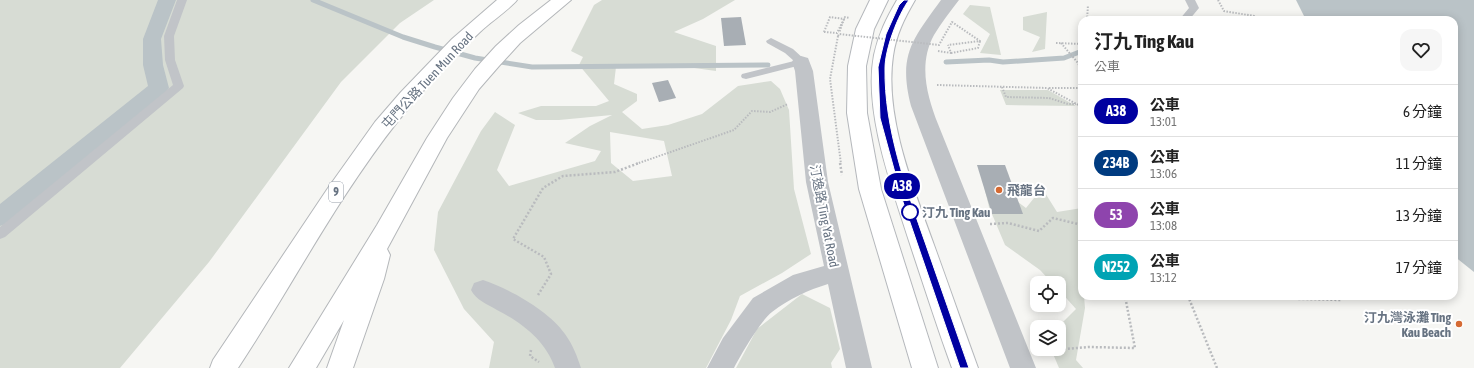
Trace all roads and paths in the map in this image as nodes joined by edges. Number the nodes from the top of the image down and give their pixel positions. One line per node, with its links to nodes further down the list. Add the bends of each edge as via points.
1 (182, 0): 35 (lane, via 169,36 170,60 179,86)
2 (508, 0): 43 (main road, 屯門公路 Tuen Mun Road / 9, via 468,34 403,102 376,136 330,201 250,330)
3 (562, 0): 34 (main road, via 495,59 472,85 450,117)
4 (879, 0): 49 (main road, via 865,29 857,66 857,113 870,189)
5 (906, 0): 50 (main road, via 889,34 881,67 884,118 907,202)
6 (950, 0): 24 (street, via 918,50)
7 (1190, 0): 11 (lane, via 1194,8)
8 (1218, 0): 12 (path, via 1224,11)
9 (1088, 5): 10 (path)
10 (1087, 16)
11 (1187, 16)
12 (1254, 16)
13 (855, 20): 15 (path, bridge, via 845,17 837,33 824,32 830,17 844,19 838,35 939,45 952,22)
14 (771, 41): 21 (lane, via 789,50)
15 (980, 41): 19 (path, bridge); 20 (path, via 978,48)
16 (1056, 43): 17 (path)
17 (1062, 44): 18 (path); 22 (path)
18 (1078, 44)
19 (948, 45)
20 (953, 52)
21 (801, 62): 23 (lane); 28 (street, 汀逸路 Ting Yat Road)
22 (1078, 63)
23 (746, 76)
24 (917, 83): 25 (path); 51 (street, via 929,129)
25 (1002, 87): 26 (path); 29 (path, via 1006,97 1049,98)
26 (1047, 88): 27 (path); 29 (path)
27 (1078, 88)
28 (805, 89): 36 (street, 汀逸路 Ting Yat Road, via 817,182); 40 (path, via 791,97 787,105 770,112 752,111 734,130 615,172 563,176 542,188 513,239 544,257 551,274 537,296)
29 (1077, 104)
30 (841, 170): 31 (path)
31 (842, 175)
32 (988, 224): 33 (path, via 1008,223 1039,231 1053,218)
33 (1078, 224)
34 (384, 233): 44 (main road); 45 (main road, via 372,279)
35 (0, 234)
36 (837, 272): 47 (street, via 802,282 762,305 732,346); 48 (street, 汀逸路 Ting Yat Road)
37 (482, 290): 40 (street, via 526,313)
38 (1126, 300): 41 (path, via 1135,348)
39 (1190, 300): 52 (path)
40 (534, 320): 42 (path, via 530,356); 46 (street, via 552,336)
41 (1066, 349)
42 (542, 364)
43 (223, 368)
44 (302, 368)
45 (340, 368)
46 (568, 368)
47 (720, 368)
48 (859, 368)
49 (925, 368)
50 (965, 368)
51 (1023, 368)
52 (1217, 368)

